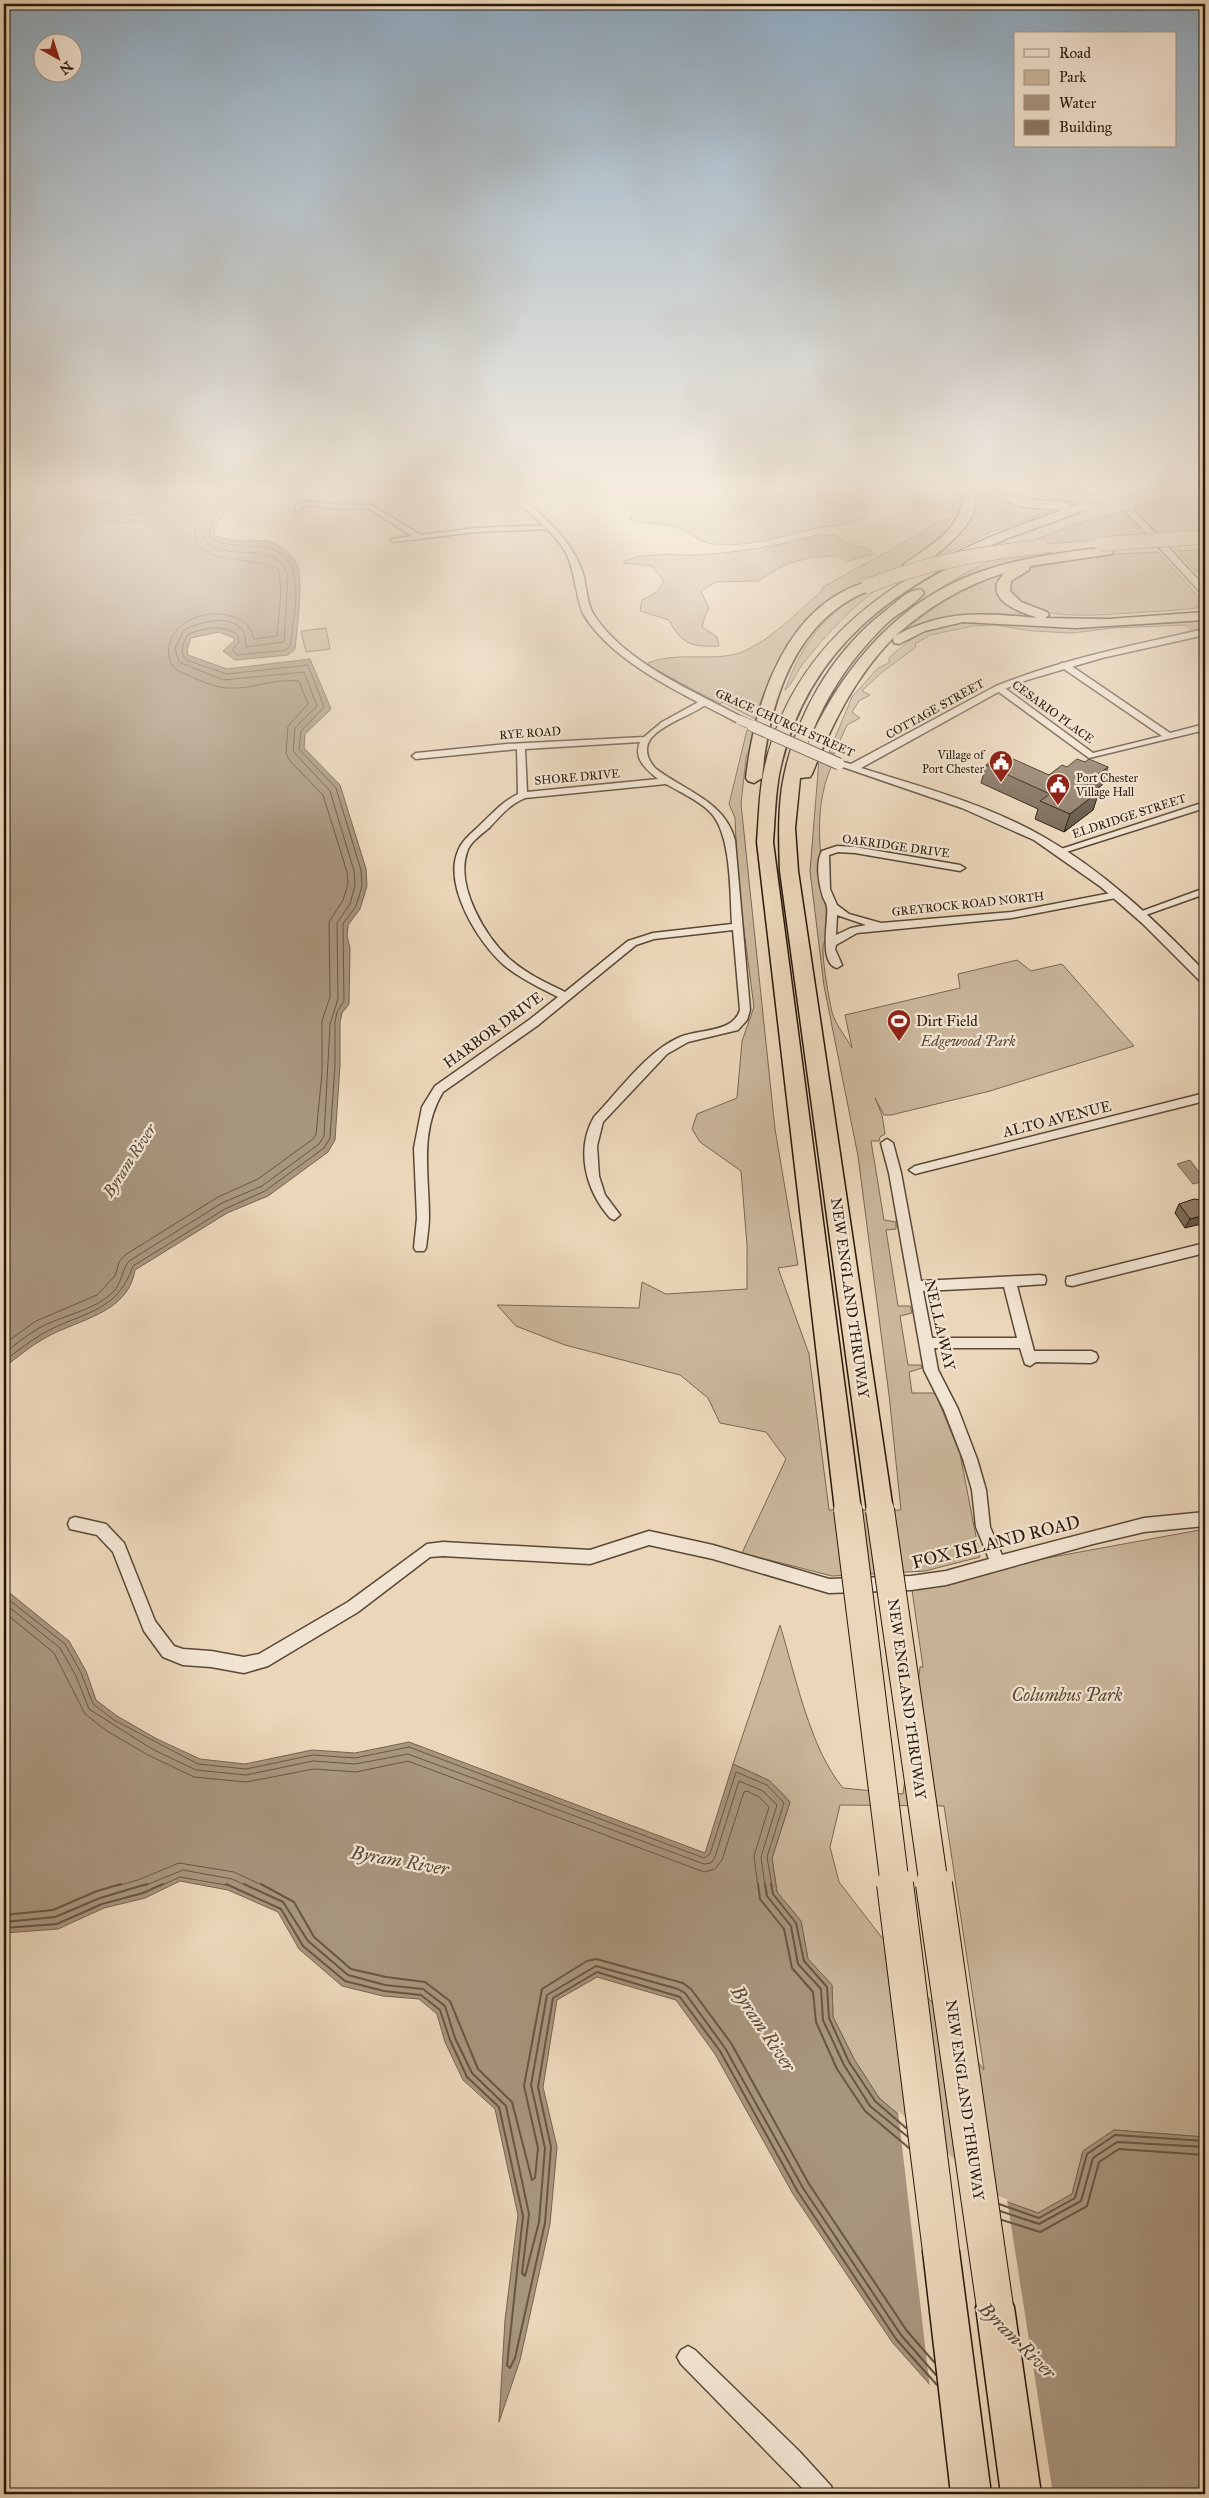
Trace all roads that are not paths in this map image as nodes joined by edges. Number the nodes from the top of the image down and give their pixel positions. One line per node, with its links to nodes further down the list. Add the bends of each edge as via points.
1 (587, 609): 15 (street, GRACE CHURCH STREET, via 597,627 636,663)
2 (827, 609): 26 (highway, bridge, via 811,623 792,650 765,722 754,776 757,810)
3 (859, 609): 11 (highway)
4 (870, 609): 11 (highway, NEW ENGLAND THRUWAY)
5 (897, 609): 25 (highway, NEW ENGLAND THRUWAY, via 868,634 836,671 811,713 796,752)
6 (923, 609): 13 (highway, via 882,641)
7 (1024, 609): 8 (highway, via 1037,614 1074,619)
8 (1205, 611)
9 (1205, 616): 13 (highway, via 1079,624 984,617 943,620 908,633)
10 (1205, 632): 12 (street, COTTAGE STREET)
11 (832, 646): 26 (highway, NEW ENGLAND THRUWAY, via 802,687 774,752 766,793)
12 (1064, 665): 14 (street, COTTAGE STREET); 17 (street)
13 (852, 678): 25 (highway, via 815,746)
14 (999, 688): 17 (street, CESARIO PLACE, via 1092,756); 21 (street, COTTAGE STREET)
15 (704, 702): 18 (street); 21 (street, GRACE CHURCH STREET, bridge)
16 (1205, 727): 17 (street)
17 (1168, 736)
18 (646, 739): 19 (street, RYE ROAD); 22 (street, via 641,751 644,763)
19 (521, 746): 20 (street, RYE ROAD); 23 (street)
20 (416, 756)
21 (852, 768): 27 (street, GRACE CHURCH STREET, via 981,812)
22 (668, 781): 23 (street, SHORE DRIVE); 33 (street, via 707,804 726,827)
23 (523, 795): 38 (street, SHORE DRIVE, via 505,806 466,845 460,859 463,889 484,934 503,959)
24 (1205, 805): 27 (street, ELDRIDGE STREET)
25 (786, 827): 58 (highway, NEW ENGLAND THRUWAY, bridge)
26 (765, 842): 57 (highway, NEW ENGLAND THRUWAY, bridge)
27 (1060, 851): 30 (street, GRACE CHURCH STREET)
28 (960, 868): 31 (street, OAKRIDGE DRIVE, via 855,850 829,850 823,856 824,886 826,899)
29 (1205, 891): 32 (street)
30 (1116, 895): 32 (street, GRACE CHURCH STREET); 34 (street, GREYROCK ROAD NORTH, via 1012,915)
31 (832, 908): 34 (street, via 845,916); 35 (street, OAKRIDGE DRIVE)
32 (1139, 914): 37 (street, GRACE CHURCH STREET)
33 (738, 926): 38 (street, HARBOR DRIVE, via 643,938 624,948); 42 (street, via 746,1002 740,1022 726,1030 679,1041 663,1051 594,1126 592,1156 597,1190)
34 (880, 926): 35 (street, GREYROCK ROAD NORTH, via 855,930)
35 (831, 944): 36 (street, OAKRIDGE DRIVE)
36 (837, 965)
37 (1205, 979)
38 (564, 996): 43 (street, HARBOR DRIVE, via 533,1023 450,1079 432,1097 419,1160 423,1218)
39 (1205, 1097): 41 (street, ALTO AVENUE)
40 (887, 1143): 48 (street, NELLA WAY)
41 (915, 1170)
42 (614, 1215)
43 (420, 1248)
44 (1205, 1248): 46 (street)
45 (1040, 1280): 47 (street)
46 (1072, 1281)
47 (1009, 1282): 48 (street); 50 (street)
48 (915, 1286): 49 (street, NELLA WAY)
49 (926, 1343): 50 (street); 54 (street, NELLA WAY, via 931,1370 951,1409 970,1459 979,1490 983,1527)
50 (1029, 1353): 51 (street)
51 (1091, 1357)
52 (1205, 1519): 54 (street, FOX ISLAND ROAD, via 1144,1525)
53 (75, 1524): 54 (street, FOX ISLAND ROAD, via 101,1529 114,1542 149,1626 169,1652 244,1665 262,1661 353,1607 427,1551 443,1549 590,1557 649,1538 714,1552 828,1586 911,1583 946,1578)
54 (998, 1564)
55 (688, 2357): 56 (street)
56 (823, 2494)
57 (971, 2494)
58 (1021, 2494)

